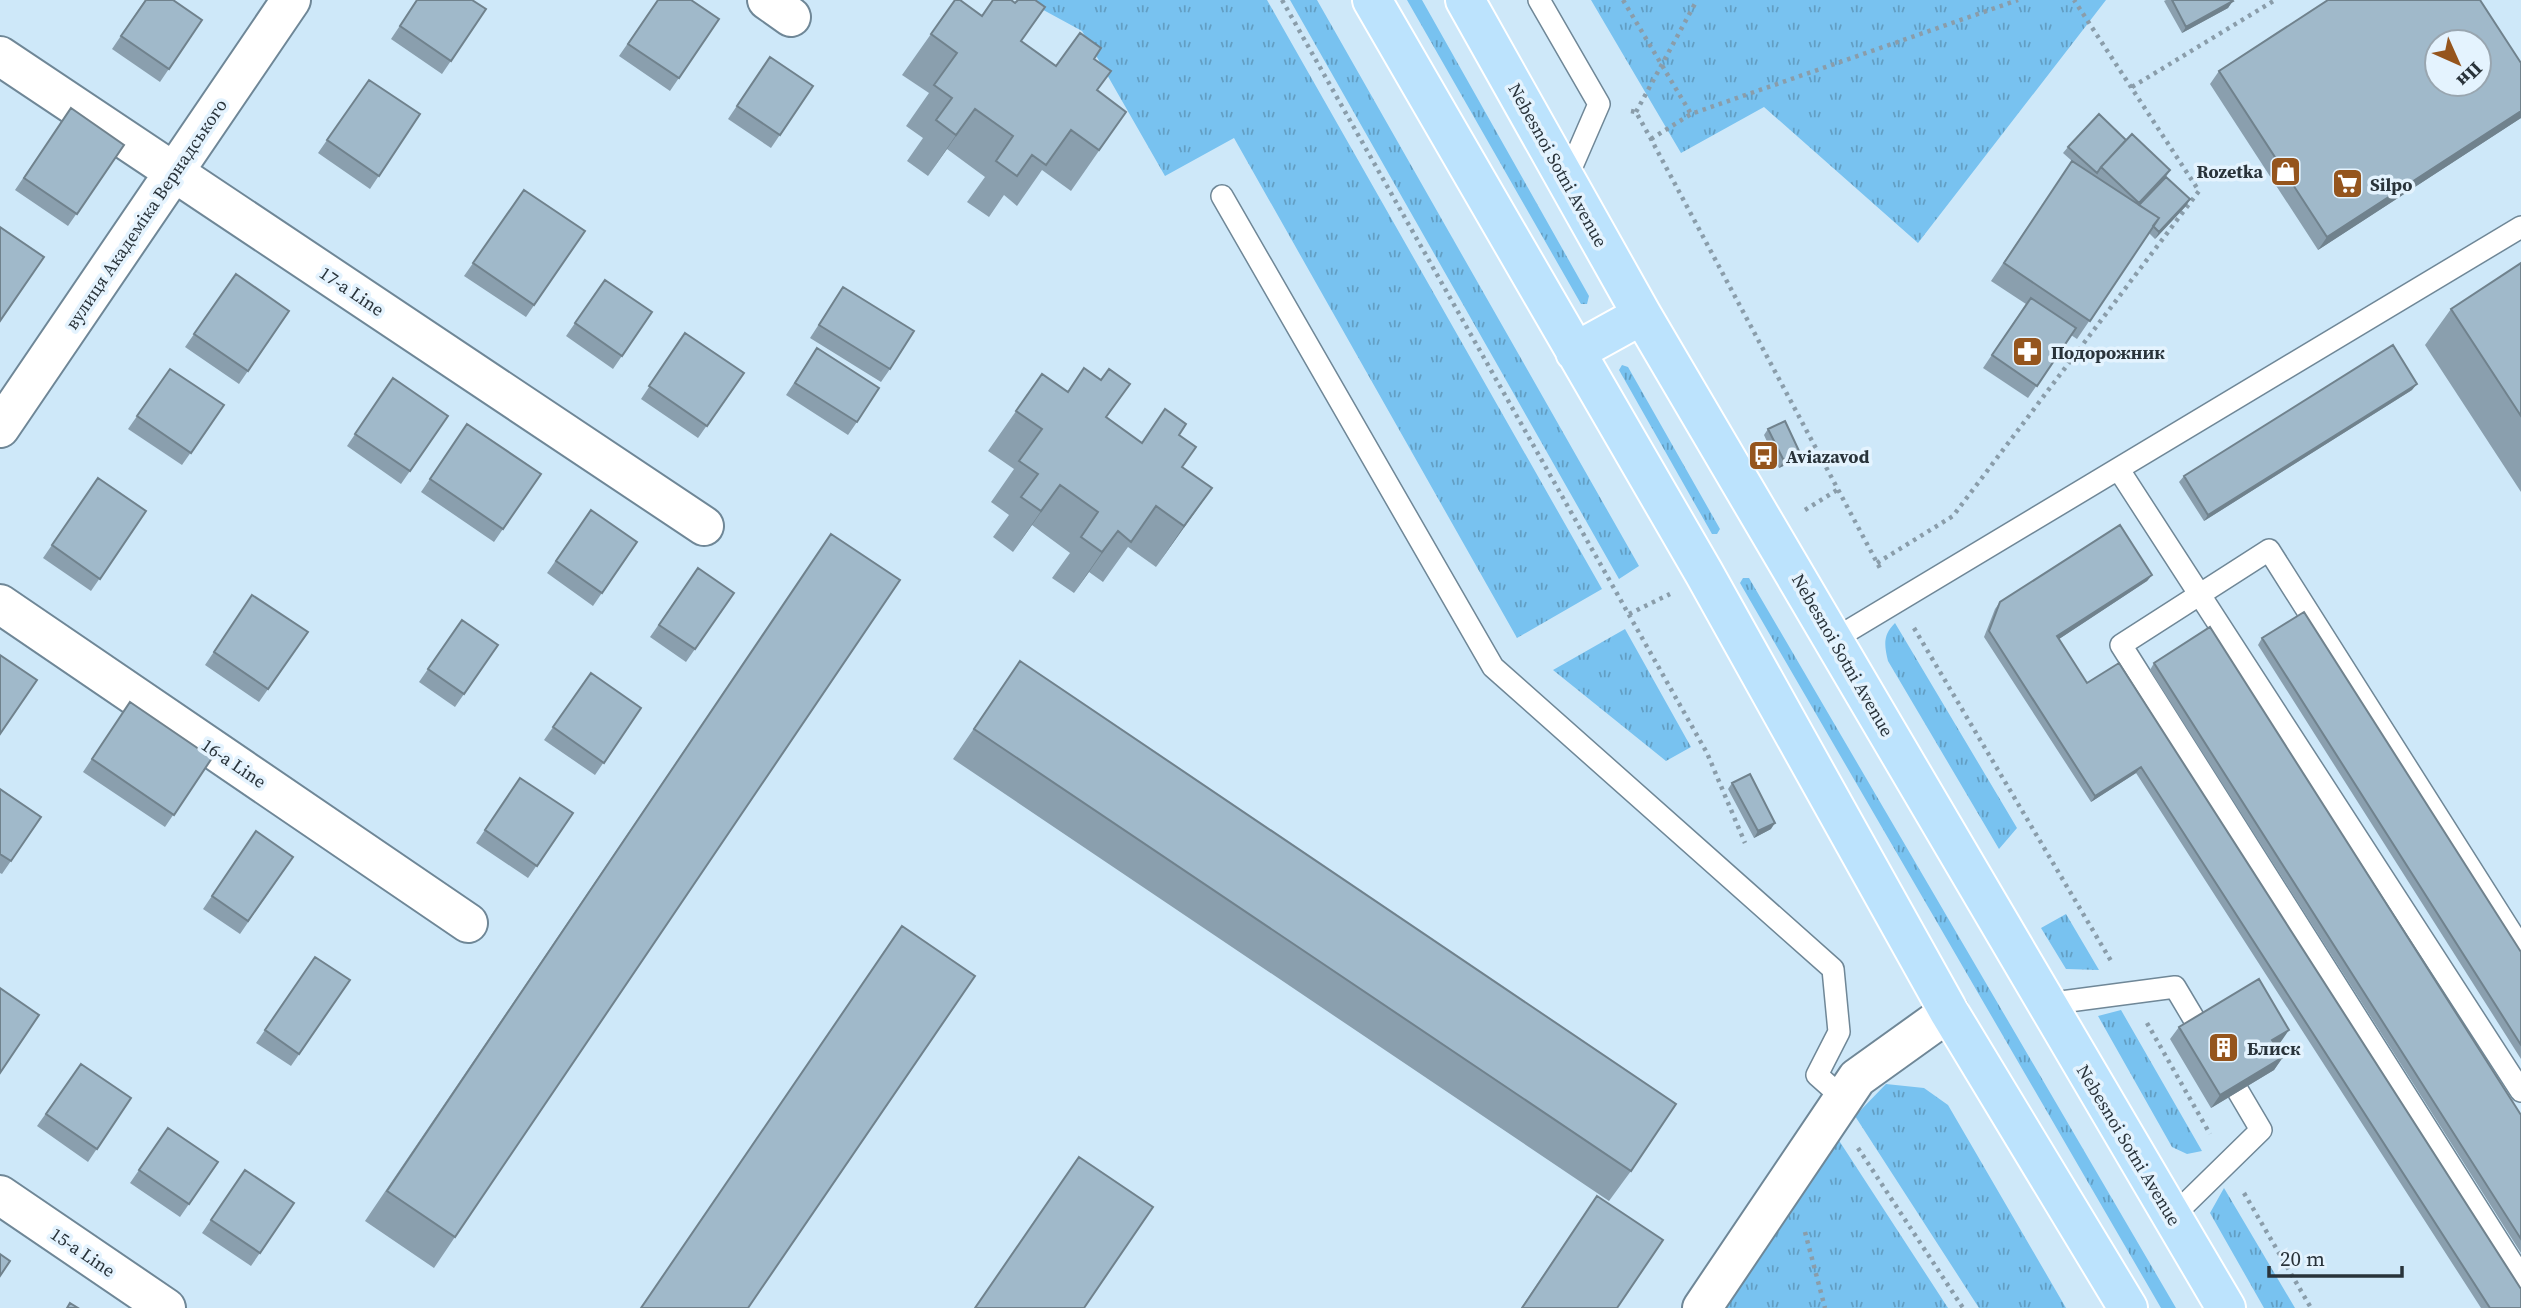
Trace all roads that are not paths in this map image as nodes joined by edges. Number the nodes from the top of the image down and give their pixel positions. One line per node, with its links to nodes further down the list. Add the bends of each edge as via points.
1 (291, 0): 6 (street, вулиця Академіка Вернадського)
2 (1372, 0): 11 (main road)
3 (1465, 0): 7 (main road, Nebesnoi Sotni Avenue)
4 (1539, 0): 7 (lane, via 1599,104)
5 (0, 56): 6 (street, 17-a Line)
6 (174, 172): 12 (street, вулиця Академіка Вернадського); 14 (street, 17-a Line)
7 (1566, 180): 10 (main road, Nebesnoi Sotni Avenue)
8 (1222, 196): 25 (lane, via 1493,667 1833,969 1839,1032 1817,1075)
9 (2521, 227): 13 (lane)
10 (1642, 315): 11 (main road); 17 (main road, Nebesnoi Sotni Avenue)
11 (1575, 352): 21 (main road)
12 (0, 428)
13 (2119, 470): 15 (lane); 17 (lane)
14 (704, 526)
15 (2200, 594): 19 (lane, via 2269,550); 24 (lane); 28 (lane, via 2121,645)
16 (0, 604): 18 (street, 16-a Line)
17 (1833, 640): 20 (main road, Nebesnoi Sotni Avenue)
18 (468, 923)
19 (2521, 948)
20 (2046, 1004): 22 (lane, via 2175,986); 27 (main road, Nebesnoi Sotni Avenue)
21 (1949, 1012): 25 (street, via 1857,1078); 31 (main road)
22 (2197, 1024)
23 (2238, 1091): 27 (lane, via 2260,1130)
24 (2521, 1091)
25 (1839, 1106): 30 (street)
26 (0, 1195): 29 (street, 15-a Line)
27 (2172, 1217): 32 (main road, Nebesnoi Sotni Avenue)
28 (2521, 1277)
29 (166, 1308)
30 (1702, 1308)
31 (2128, 1308)
32 (2226, 1308)

